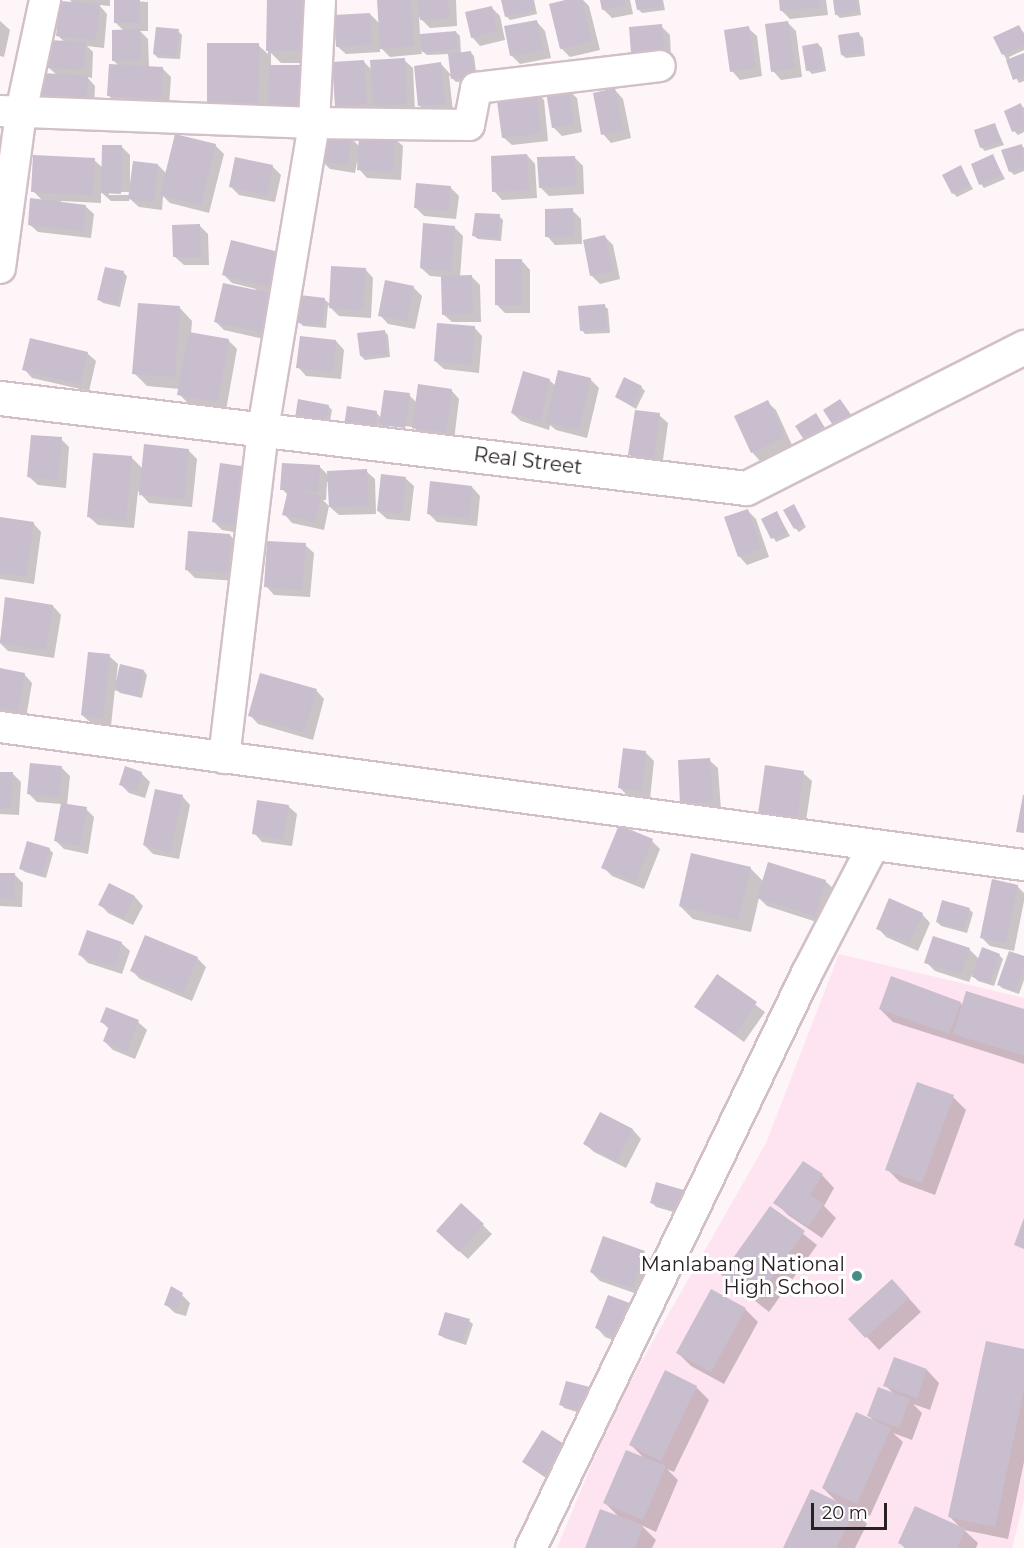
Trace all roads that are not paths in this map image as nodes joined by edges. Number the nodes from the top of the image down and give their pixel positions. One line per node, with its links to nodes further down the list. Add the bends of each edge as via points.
1 (45, 0): 4 (street)
2 (320, 0): 5 (street)
3 (660, 66): 5 (street, via 476,88 469,124)
4 (11, 111): 5 (street); 6 (street)
5 (314, 123): 9 (street)
6 (0, 268)
7 (1024, 347): 9 (street, Real Street, via 746,488)
8 (0, 398): 9 (street, Real Street)
9 (263, 429): 11 (street)
10 (0, 727): 11 (street)
11 (224, 758): 12 (street)
12 (873, 846): 13 (street); 14 (street, via 807,974)
13 (1024, 865)
14 (531, 1548)

